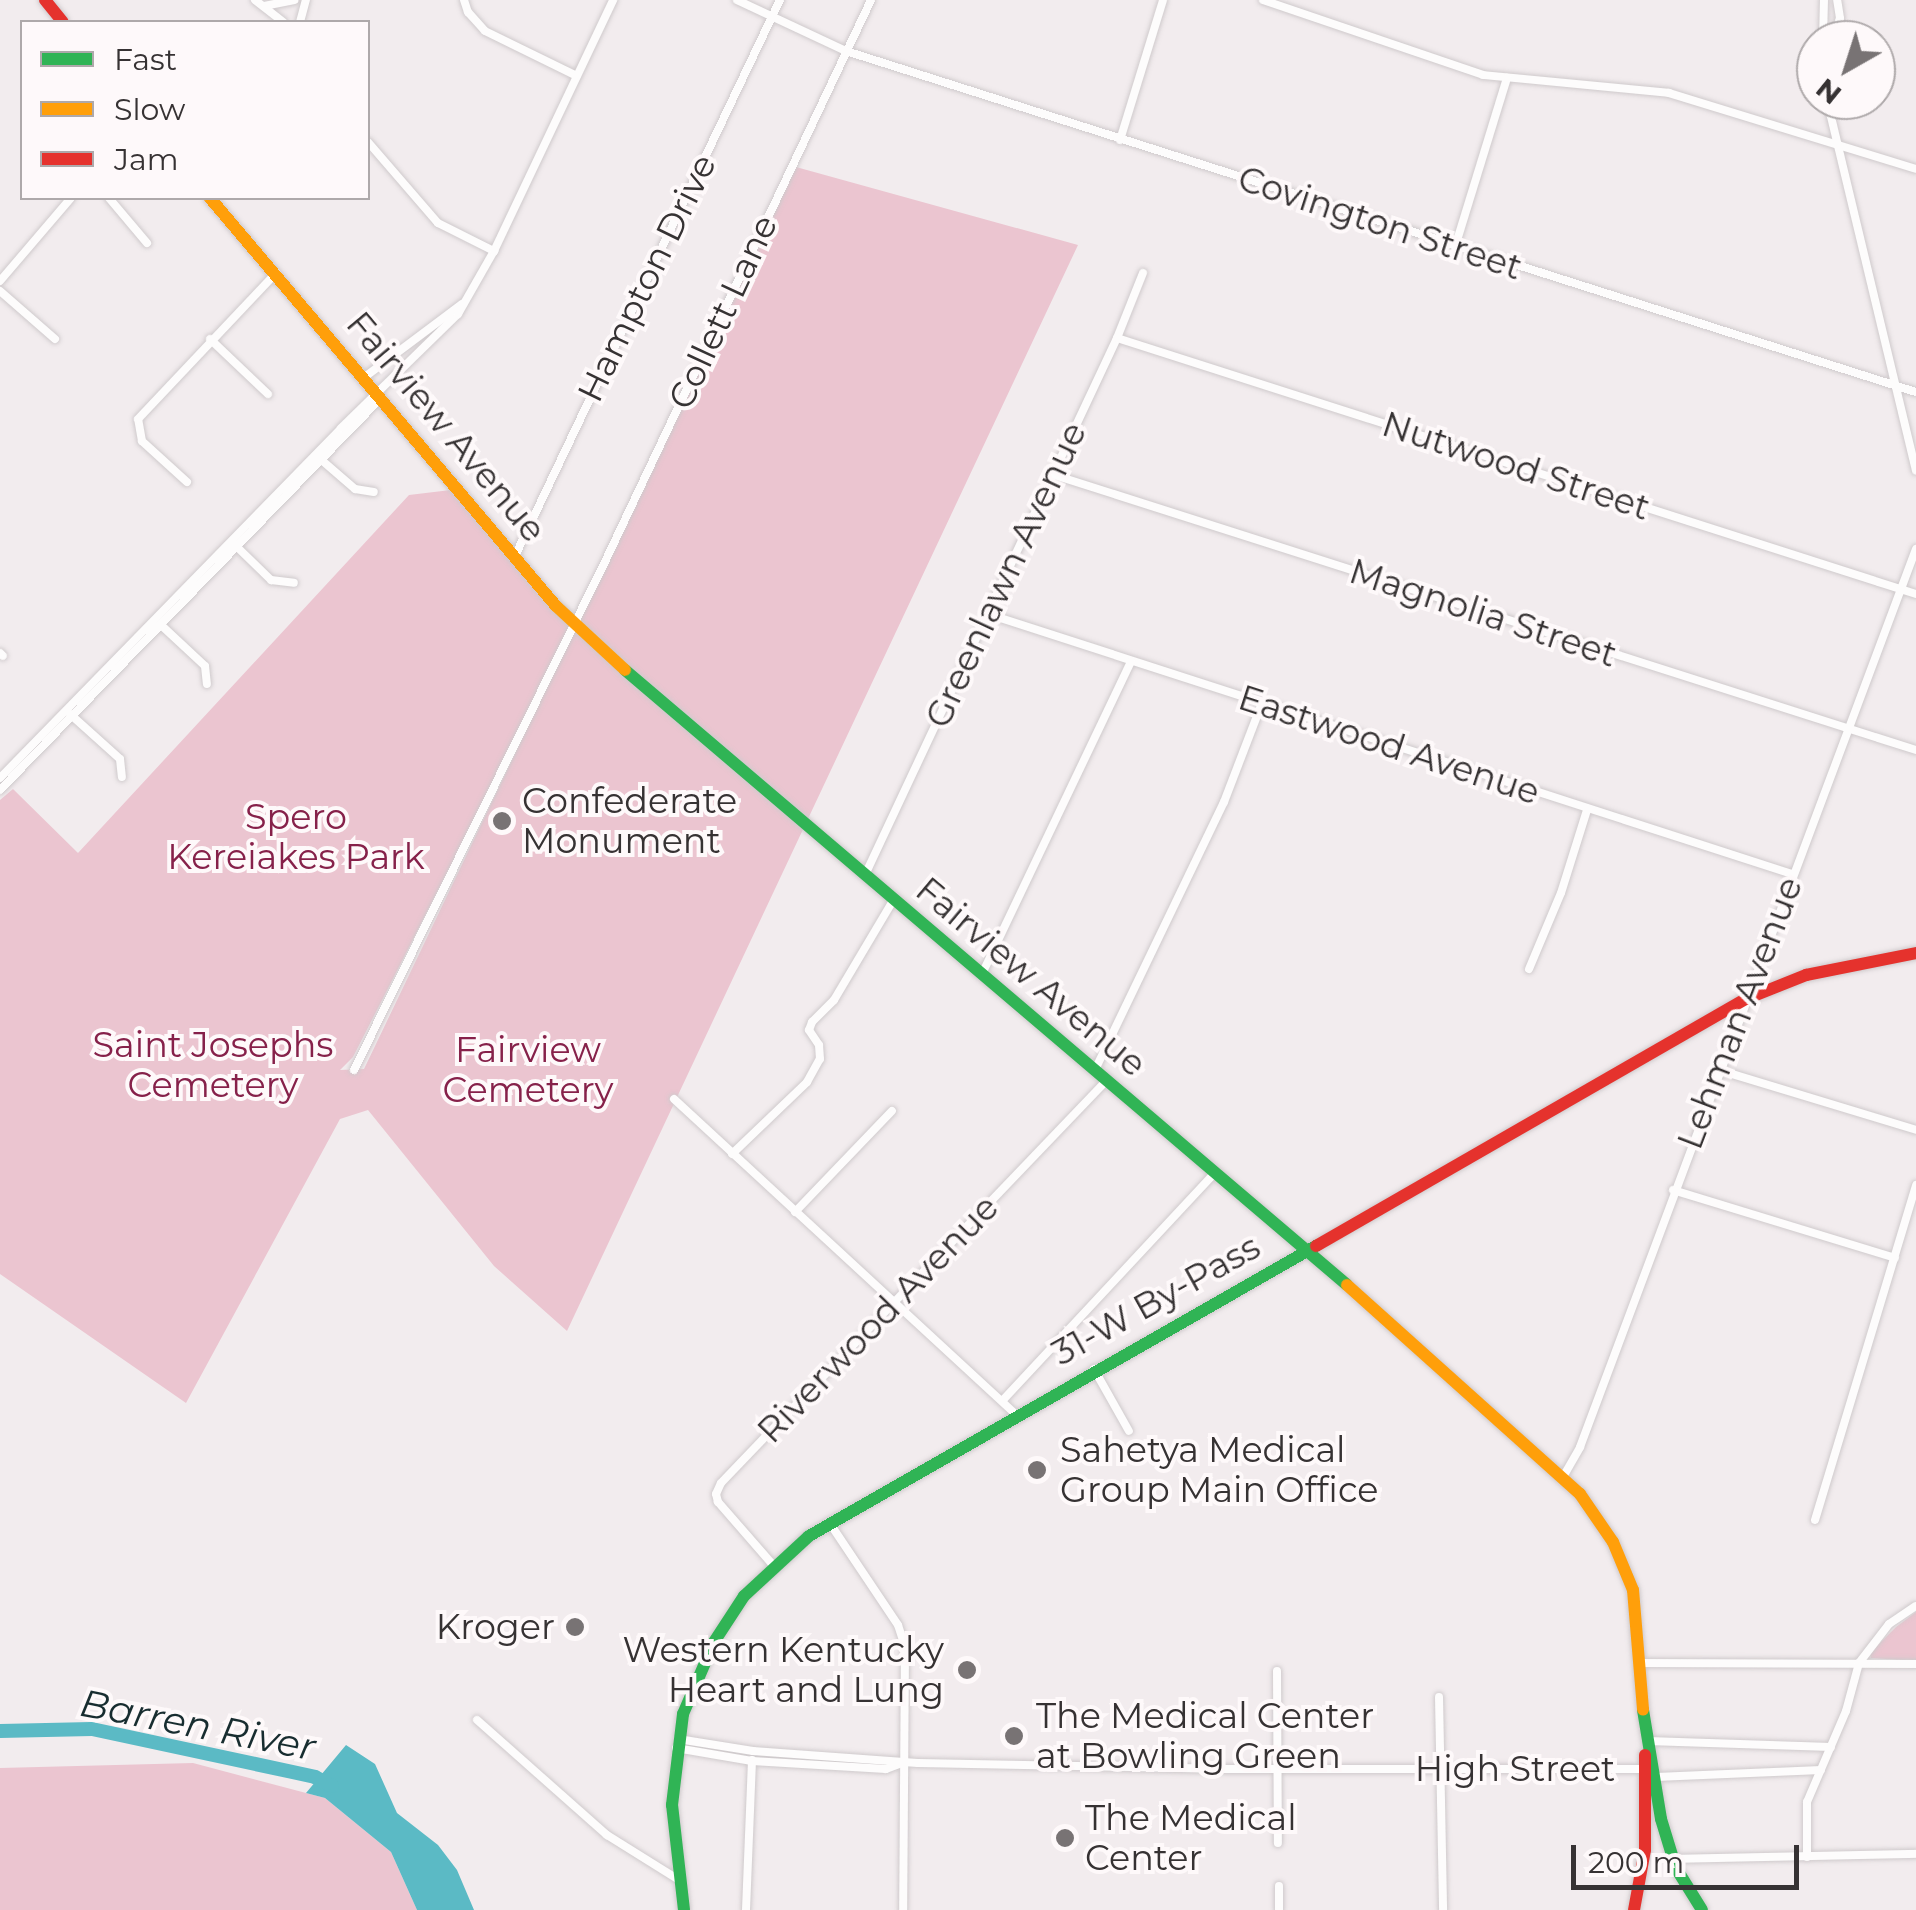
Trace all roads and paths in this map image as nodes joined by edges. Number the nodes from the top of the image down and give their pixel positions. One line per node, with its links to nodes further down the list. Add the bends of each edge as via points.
1 (45, 0): 12 (main road)
2 (294, 0): 10 (street)
3 (464, 0): 15 (street, via 485,31)
4 (613, 0): 15 (street)
5 (737, 0): 11 (street, Covington Street)
6 (780, 0): 11 (street, Hampton Drive)
7 (872, 0): 14 (street, Collett Lane)
8 (1163, 0): 18 (street)
9 (1264, 0): 16 (street)
10 (258, 3): 13 (street)
11 (772, 17): 14 (street, Covington Street); 48 (street, Hampton Drive)
12 (61, 20)
13 (280, 20)
14 (846, 51): 18 (street, Covington Street); 54 (street, Collett Lane)
15 (578, 76): 27 (street)
16 (1507, 78): 20 (street, via 1669,92); 26 (street)
17 (1831, 120): 20 (street)
18 (1120, 140): 26 (street, Covington Street)
19 (370, 144): 27 (street, via 438,222)
20 (1836, 144): 21 (street); 37 (street)
21 (1916, 169)
22 (69, 200): 30 (street)
23 (111, 200): 25 (street)
24 (212, 200): 28 (main road, Fairview Avenue)
25 (147, 243)
26 (1455, 247): 37 (street, Covington Street)
27 (494, 251): 32 (street)
28 (276, 273): 34 (street); 36 (main road, Fairview Avenue)
29 (1142, 273): 33 (street, Greenlawn Avenue)
30 (0, 280)
31 (0, 291): 35 (street)
32 (466, 302): 36 (street); 40 (street)
33 (1117, 338): 43 (street, Greenlawn Avenue); 50 (street, Nutwood Street)
34 (210, 339): 39 (street); 44 (street, via 138,420 142,441)
35 (55, 340)
36 (366, 376): 40 (main road, Fairview Avenue)
37 (1894, 385): 38 (street, Covington Street); 42 (street)
38 (1916, 392)
39 (268, 394)
40 (380, 394): 41 (street); 48 (main road, Fairview Avenue)
41 (318, 457): 45 (street, via 355,489); 46 (street)
42 (1916, 470)
43 (1052, 474): 52 (street, Greenlawn Avenue); 59 (street, Magnolia Street)
44 (187, 482)
45 (374, 492)
46 (234, 544): 49 (street, via 272,580); 53 (street)
47 (1916, 549): 50 (street, Lehman Avenue)
48 (514, 556): 54 (main road, Fairview Avenue)
49 (294, 583)
50 (1901, 589): 51 (street, Nutwood Street); 59 (street, Lehman Avenue)
51 (1916, 594)
52 (988, 614): 55 (street, Eastwood Avenue); 66 (street, Greenlawn Avenue)
53 (158, 622): 56 (street, via 205,666); 58 (street)
54 (574, 624): 66 (main road, Fairview Avenue); 72 (street, Collett Lane)
55 (1132, 662): 57 (street, Eastwood Avenue); 70 (street)
56 (207, 684)
57 (1262, 703): 64 (street, Eastwood Avenue); 73 (street, via 1224,802)
58 (70, 714): 61 (street); 62 (street, via 120,759); 63 (street)
59 (1848, 729): 60 (street, Magnolia Street); 65 (street, Lehman Avenue)
60 (1916, 750)
61 (0, 778)
62 (122, 778)
63 (0, 790)
64 (1587, 810): 65 (street, Eastwood Avenue); 69 (street)
65 (1792, 874): 71 (street, Lehman Avenue)
66 (864, 875): 67 (main road, Fairview Avenue)
67 (894, 899): 70 (main road, Fairview Avenue); 79 (street, via 834,1000 812,1022 820,1059 806,1082)
68 (1916, 953): 71 (main road, 31-W By-Pass, via 1806,975)
69 (1530, 969)
70 (982, 974): 73 (main road, Fairview Avenue)
71 (1746, 999): 74 (street, Lehman Avenue); 84 (main road, 31-W By-Pass)
72 (354, 1070)
73 (1095, 1070): 75 (main road, Fairview Avenue)
74 (1719, 1070): 78 (street); 82 (street, Lehman Avenue)
75 (1107, 1080): 80 (main road, Fairview Avenue); 86 (street, Riverwood Avenue)
76 (674, 1099): 79 (street)
77 (892, 1111): 83 (street)
78 (1916, 1130)
79 (732, 1154): 83 (street)
80 (1215, 1172): 84 (main road, Fairview Avenue); 88 (street)
81 (1916, 1186): 85 (street)
82 (1674, 1190): 85 (street); 91 (street, Lehman Avenue, via 1580,1448)
83 (796, 1212): 86 (street)
84 (1306, 1250): 87 (main road, 31-W By-Pass); 91 (main road, Fairview Avenue)
85 (1895, 1258): 92 (street)
86 (894, 1302): 88 (street); 94 (street, Riverwood Avenue, via 718,1488 720,1504)
87 (1094, 1370): 89 (main road, 31-W By-Pass); 90 (street)
88 (1003, 1400): 89 (street)
89 (1015, 1414): 93 (main road, 31-W By-Pass)
90 (1129, 1431)
91 (1563, 1477): 97 (main road, Fairview Avenue, via 1600,1522 1628,1574)
92 (1815, 1520)
93 (828, 1522): 94 (main road, 31-W By-Pass); 106 (street, via 901,1632)
94 (773, 1566): 103 (main road, 31-W By-Pass, via 714,1642)
95 (1916, 1606): 96 (street, via 1889,1624)
96 (1859, 1663): 97 (street); 98 (street); 104 (street)
97 (1640, 1664): 102 (main road, Fairview Avenue)
98 (1916, 1664)
99 (1277, 1670): 107 (street)
100 (1439, 1697): 108 (street)
101 (477, 1720): 115 (street, via 612,1838)
102 (1647, 1734): 104 (street); 110 (main road, Fairview Avenue)
103 (677, 1744): 105 (street, High Street); 115 (main road, 31-W By-Pass, via 672,1805)
104 (1831, 1747): 109 (street)
105 (753, 1756): 106 (street, High Street, via 886,1769); 118 (street)
106 (905, 1762): 107 (street, High Street); 119 (street)
107 (1277, 1769): 108 (street, High Street); 111 (street)
108 (1440, 1769): 110 (street, High Street); 121 (street)
109 (1821, 1770): 110 (street, High Street); 113 (street, via 1807,1802)
110 (1650, 1773): 114 (main road, Fairview Avenue); 122 (main road)
111 (1278, 1843)
112 (1916, 1854): 113 (street)
113 (1807, 1857): 114 (street)
114 (1673, 1859): 123 (main road, Fairview Avenue)
115 (679, 1880): 117 (main road, 31-W By-Pass)
116 (1278, 1886): 120 (street)
117 (684, 1910)
118 (746, 1910)
119 (903, 1910)
120 (1278, 1910)
121 (1443, 1910)
122 (1634, 1910)
123 (1702, 1910)

